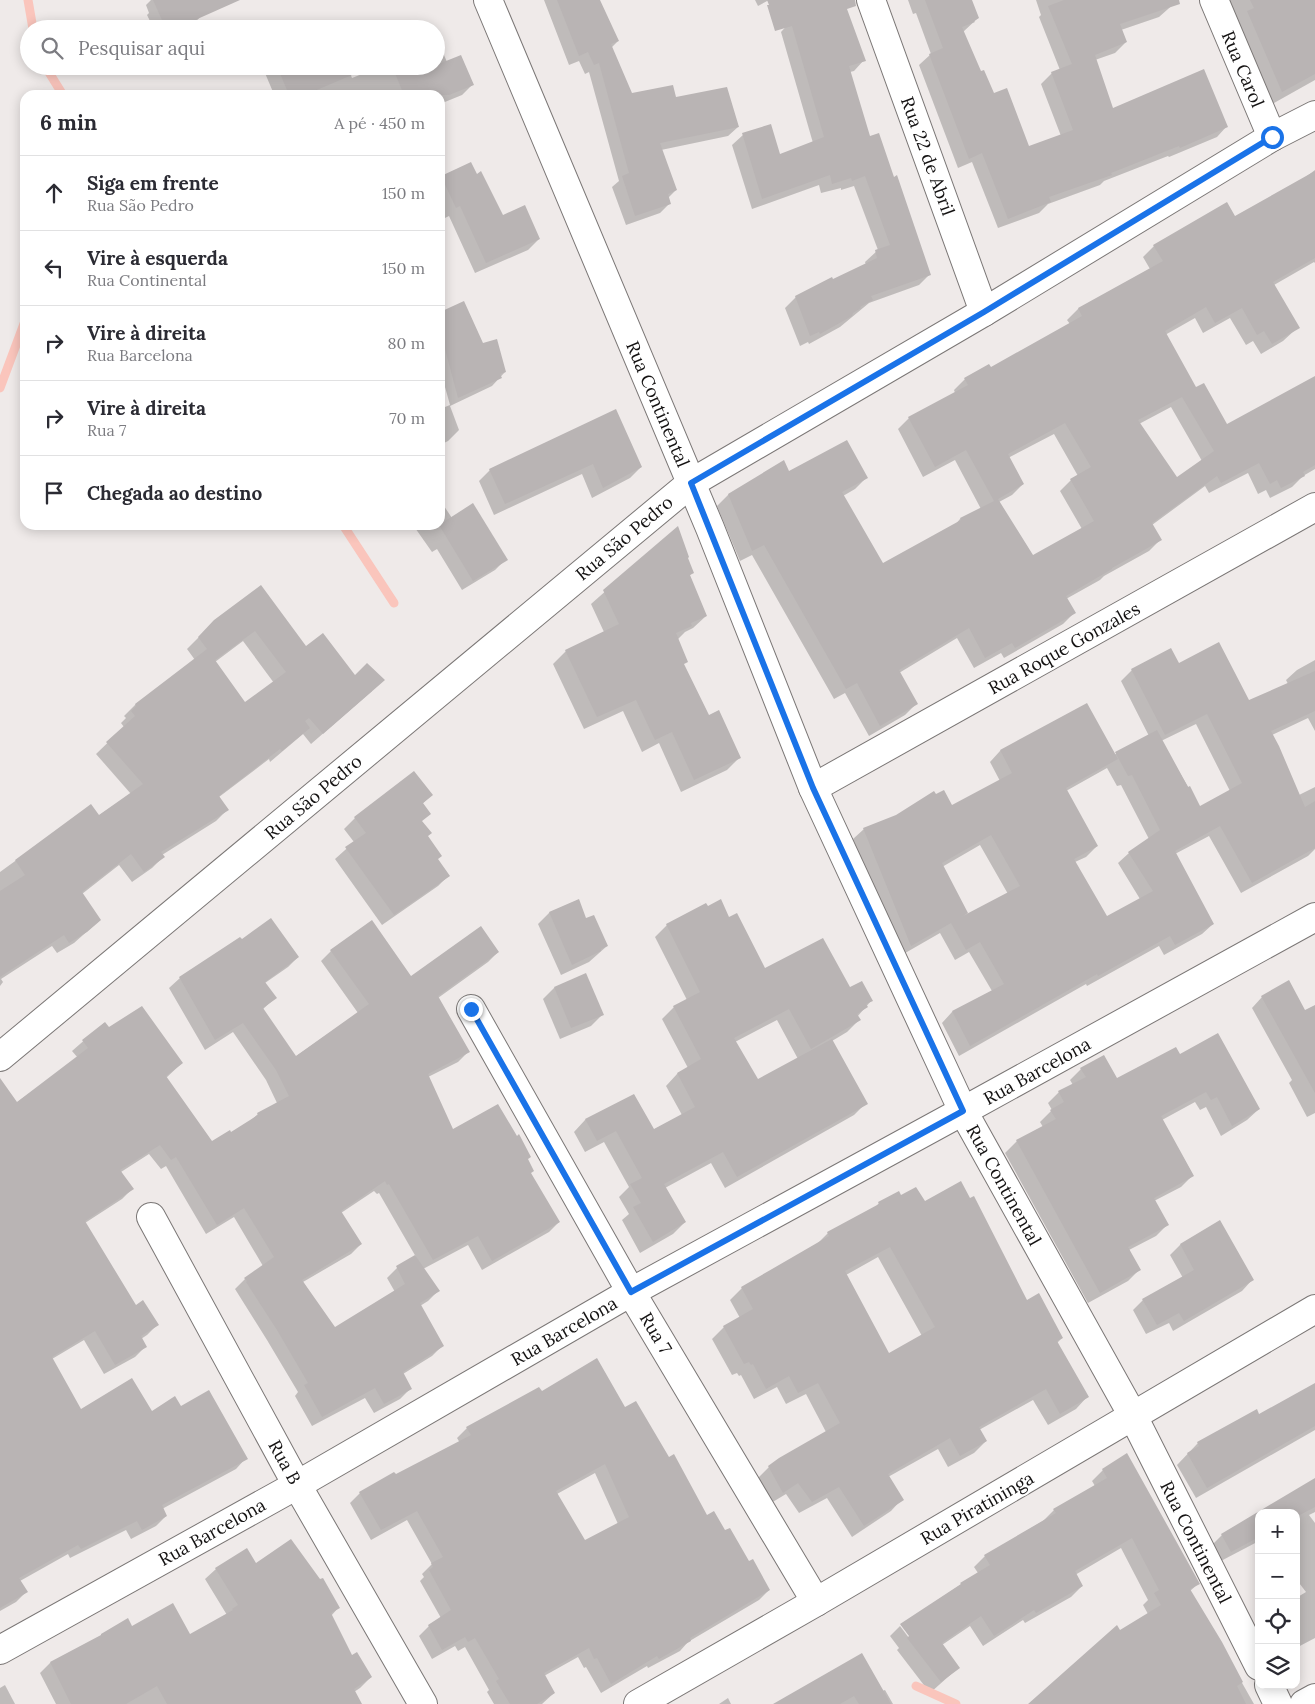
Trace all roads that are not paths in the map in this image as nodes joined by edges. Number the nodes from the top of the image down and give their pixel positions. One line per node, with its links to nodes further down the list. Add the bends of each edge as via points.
1 (488, 0): 7 (street, Rua Continental)
2 (872, 0): 6 (street, Rua 22 de Abril)
3 (1214, 0): 5 (street, Rua Carol)
4 (1315, 115): 5 (street, Rua São Pedro)
5 (1272, 137): 6 (street, Rua São Pedro)
6 (984, 312): 7 (street, Rua São Pedro)
7 (691, 483): 9 (street, Rua Continental); 12 (street, Rua São Pedro)
8 (1315, 507): 9 (street, Rua Roque Gonzales)
9 (813, 788): 13 (street, Rua Continental)
10 (1315, 917): 13 (street, Rua Barcelona)
11 (471, 1009): 15 (street, Rua 7)
12 (0, 1057)
13 (963, 1111): 15 (street, Rua Barcelona); 17 (street, Rua Continental)
14 (151, 1217): 18 (street, Rua B)
15 (631, 1292): 18 (street, Rua Barcelona); 19 (street, Rua 7)
16 (1315, 1309): 17 (street, Rua Piratininga)
17 (1133, 1416): 19 (street, Rua Piratininga); 21 (street, Rua Continental)
18 (298, 1485): 20 (street, Rua Barcelona); 24 (street, Rua B)
19 (816, 1602): 25 (street, Rua Piratininga)
20 (0, 1650)
21 (1255, 1658)
22 (1270, 1689): 26 (street)
23 (1315, 1698): 27 (street)
24 (422, 1704)
25 (638, 1704)
26 (1278, 1704)
27 (1304, 1704)

